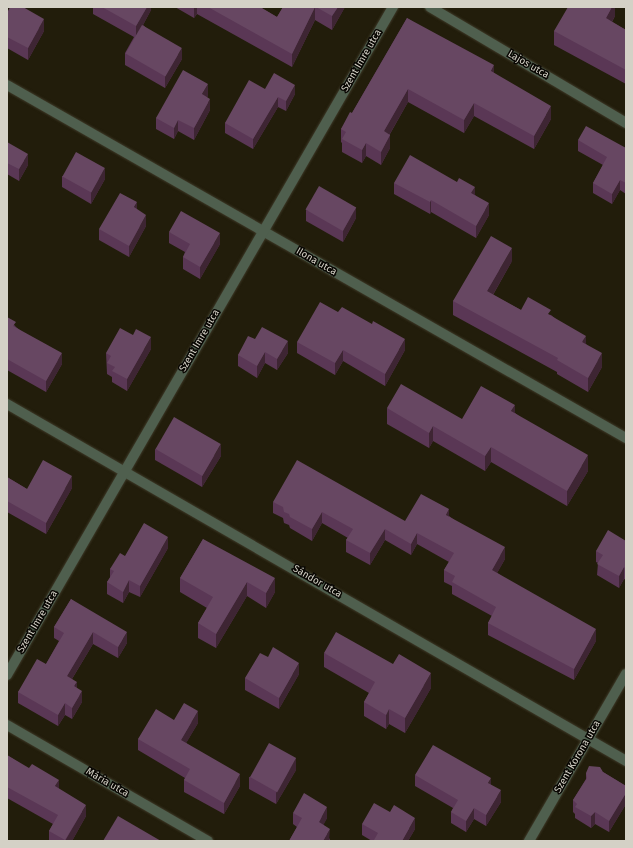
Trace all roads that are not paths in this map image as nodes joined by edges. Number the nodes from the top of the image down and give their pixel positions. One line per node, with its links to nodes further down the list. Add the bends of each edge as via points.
1 (393, 7): 5 (street, Szent Imre utca)
2 (430, 7): 4 (street, Lajos utca)
3 (7, 86): 5 (street, Ilona utca)
4 (626, 123)
5 (263, 233): 7 (street, Ilona utca); 8 (street, Szent Imre utca)
6 (7, 404): 8 (street, Sándor utca)
7 (626, 438)
8 (124, 472): 10 (street, Szent Imre utca); 12 (street, Sándor utca)
9 (626, 674): 12 (street, Szent Korona utca)
10 (7, 675)
11 (7, 725): 14 (street, Mária utca)
12 (589, 739): 13 (street, Sándor utca); 15 (street, Szent Korona utca)
13 (626, 761)
14 (208, 841)
15 (529, 841)

